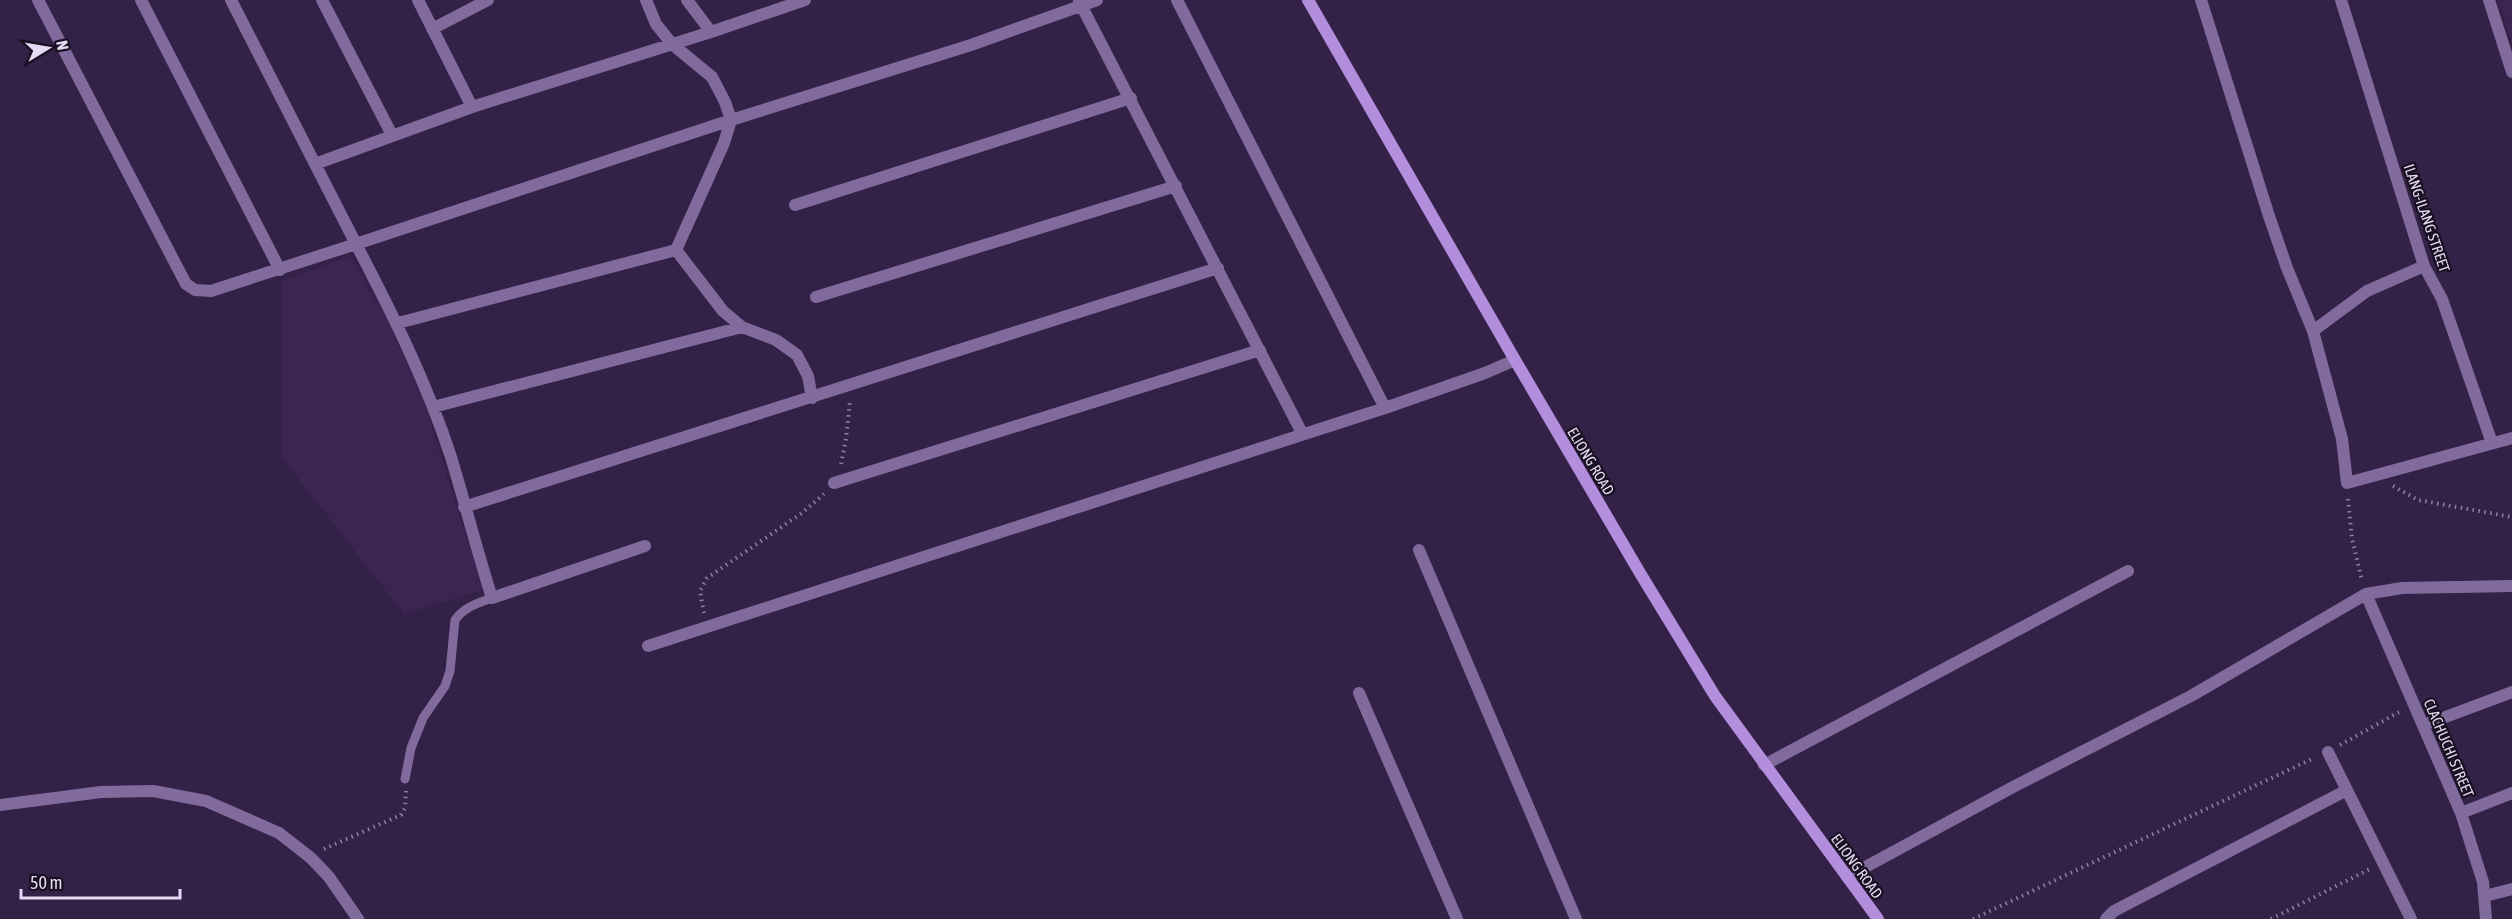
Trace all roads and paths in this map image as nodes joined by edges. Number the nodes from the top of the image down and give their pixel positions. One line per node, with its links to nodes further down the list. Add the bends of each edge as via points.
1 (38, 0): 32 (street, via 186,284 195,290 211,291)
2 (141, 0): 32 (street)
3 (231, 0): 25 (street)
4 (322, 0): 24 (street)
5 (418, 0): 17 (street)
6 (488, 0): 17 (street)
7 (646, 0): 19 (street, via 656,24)
8 (687, 0): 18 (street)
9 (1097, 0): 16 (street)
10 (1177, 0): 42 (street)
11 (1308, 0): 38 (main road, ELIONG ROAD)
12 (2201, 0): 36 (street, via 2273,227)
13 (2342, 0): 30 (street, ILANG-ILANG STREET)
14 (2489, 0): 20 (street)
15 (800, 1): 18 (street)
16 (1081, 3): 21 (street); 23 (street, via 971,45)
17 (432, 29): 22 (street)
18 (711, 32): 19 (street)
19 (672, 44): 22 (street); 23 (street, via 712,78)
20 (2512, 72)
21 (1131, 99): 26 (street); 27 (street)
22 (472, 107): 24 (street)
23 (731, 120): 28 (street); 29 (street)
24 (392, 135): 25 (street)
25 (315, 164): 28 (street)
26 (1176, 186): 31 (street); 33 (street)
27 (795, 205)
28 (356, 244): 32 (street); 34 (street)
29 (676, 250): 34 (street); 35 (street, via 723,311)
30 (2424, 266): 36 (street, via 2367,291); 45 (street, ILANG-ILANG STREET, via 2442,299)
31 (1218, 268): 37 (street); 39 (street)
32 (280, 270)
33 (816, 297)
34 (398, 323): 41 (street)
35 (742, 327): 40 (street, via 776,340 797,355 808,376); 41 (street)
36 (2313, 331): 48 (street, via 2342,439)
37 (1260, 350): 43 (street); 47 (street)
38 (1515, 360): 42 (street); 64 (main road, ELIONG ROAD, via 1715,696)
39 (851, 385): 40 (street); 47 (path, via 846,439)
40 (812, 398): 49 (street)
41 (433, 407): 49 (street)
42 (1385, 408): 43 (street)
43 (1302, 433): 57 (street)
44 (2512, 438): 45 (street)
45 (2492, 443): 46 (street)
46 (2378, 475): 48 (street); 50 (path, via 2418,500)
47 (834, 483): 57 (path, via 802,513 707,578 700,591)
48 (2348, 483): 55 (path, via 2352,539)
49 (464, 507): 56 (street)
50 (2512, 517)
51 (645, 546): 56 (street)
52 (1419, 550): 77 (street)
53 (2128, 571): 64 (street)
54 (2512, 586): 55 (street, via 2402,588)
55 (2366, 594): 61 (street, CLACHUCHI STREET); 72 (street, via 2191,696)
56 (492, 598): 65 (lane, via 470,606 455,620 450,671 423,718 411,748)
57 (709, 627): 58 (street)
58 (648, 646)
59 (2512, 692): 62 (street)
60 (1359, 693): 76 (street)
61 (2415, 704): 62 (street, CLACHUCHI STREET); 63 (path)
62 (2424, 725): 69 (street, CLACHUCHI STREET)
63 (2328, 752): 66 (street); 79 (path)
64 (1764, 765): 72 (main road, ELIONG ROAD)
65 (405, 779): 70 (path, via 402,815 342,839)
66 (2347, 790): 71 (street); 80 (street, via 2114,911)
67 (2512, 793): 69 (street)
68 (0, 805): 70 (street, via 101,792 153,791 206,801 279,833)
69 (2461, 813): 74 (street, CLACHUCHI STREET)
70 (311, 858): 75 (street)
71 (2383, 863): 81 (path); 82 (street)
72 (1847, 877): 78 (main road, ELIONG ROAD)
73 (2512, 889): 74 (street)
74 (2485, 896): 83 (street, CLACHUCHI STREET)
75 (358, 919)
76 (1457, 919)
77 (1576, 919)
78 (1878, 919)
79 (1973, 919)
80 (2106, 919)
81 (2271, 919)
82 (2411, 919)
83 (2486, 919)

